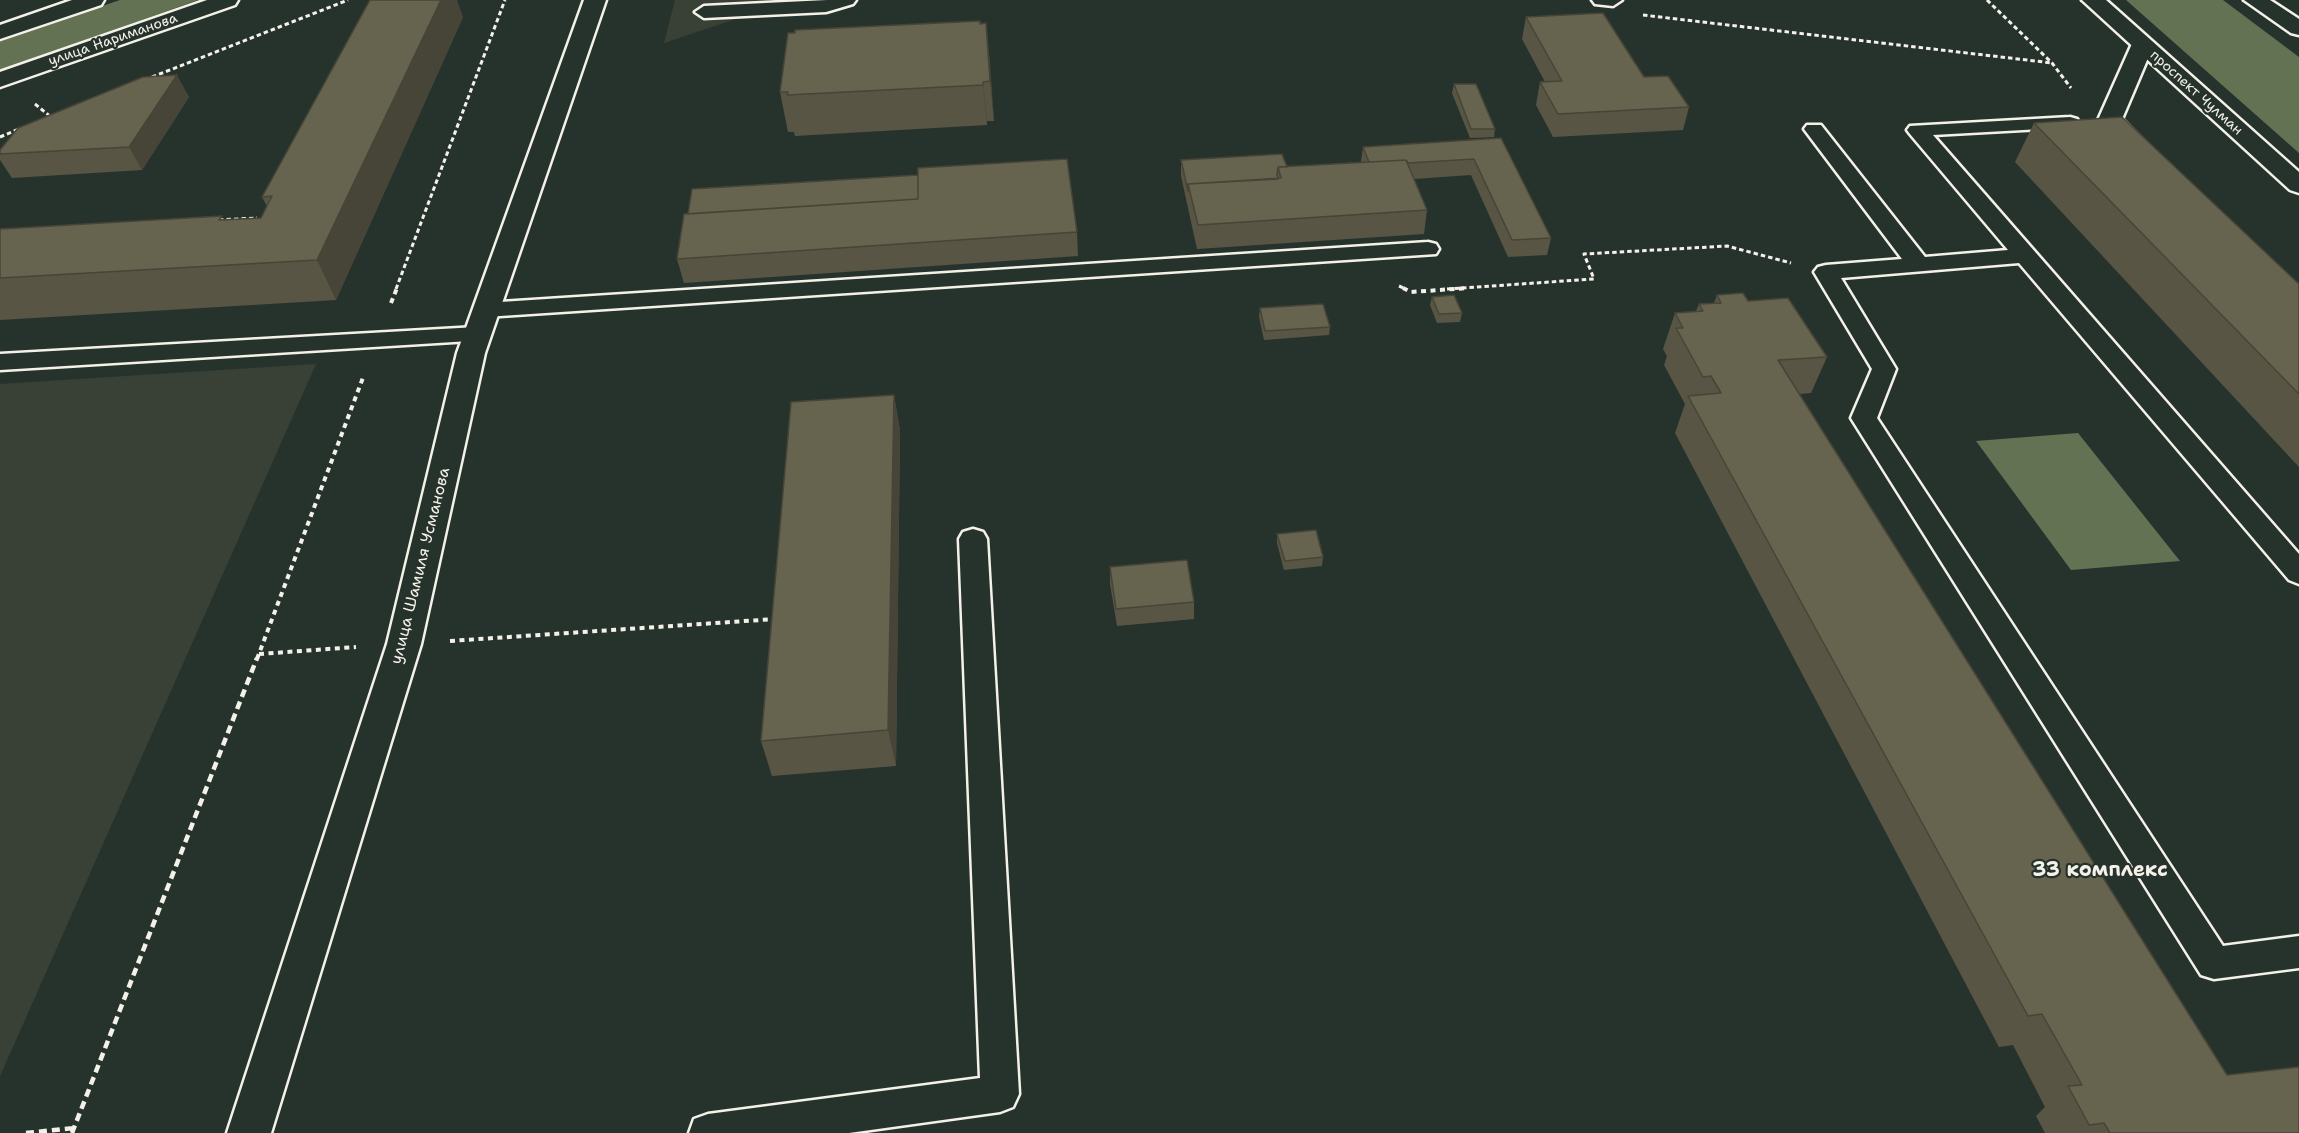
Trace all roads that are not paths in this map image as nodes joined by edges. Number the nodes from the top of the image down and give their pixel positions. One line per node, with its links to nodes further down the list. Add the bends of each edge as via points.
1 (93, 0): 11 (street)
2 (227, 0): 13 (street, улица Нариманова)
3 (595, 0): 21 (street, улица Шамиля Усманова)
4 (847, 0): 9 (lane, via 826,6)
5 (1602, 0): 6 (lane)
6 (1613, 0)
7 (2093, 0): 12 (street, проспект Чулман)
8 (2255, 0): 10 (street)
9 (704, 12)
10 (2299, 28)
11 (0, 32)
12 (2142, 46): 14 (street); 17 (street, проспект Чулман)
13 (0, 80)
14 (2110, 120): 16 (street); 19 (lane, via 1917,130)
15 (1815, 129): 20 (lane)
16 (2162, 170)
17 (2299, 185)
18 (1428, 249): 21 (lane)
19 (2025, 256): 20 (lane); 24 (lane)
20 (1920, 265): 25 (lane, via 1826,272 1884,369 1864,418 2214,963)
21 (481, 322): 22 (lane, via 376,342); 26 (street, улица Шамиля Усманова, via 404,644)
22 (0, 362)
23 (973, 539): 27 (lane, via 1000,1094)
24 (2299, 573)
25 (2299, 951)
26 (249, 1133)
27 (708, 1133)

